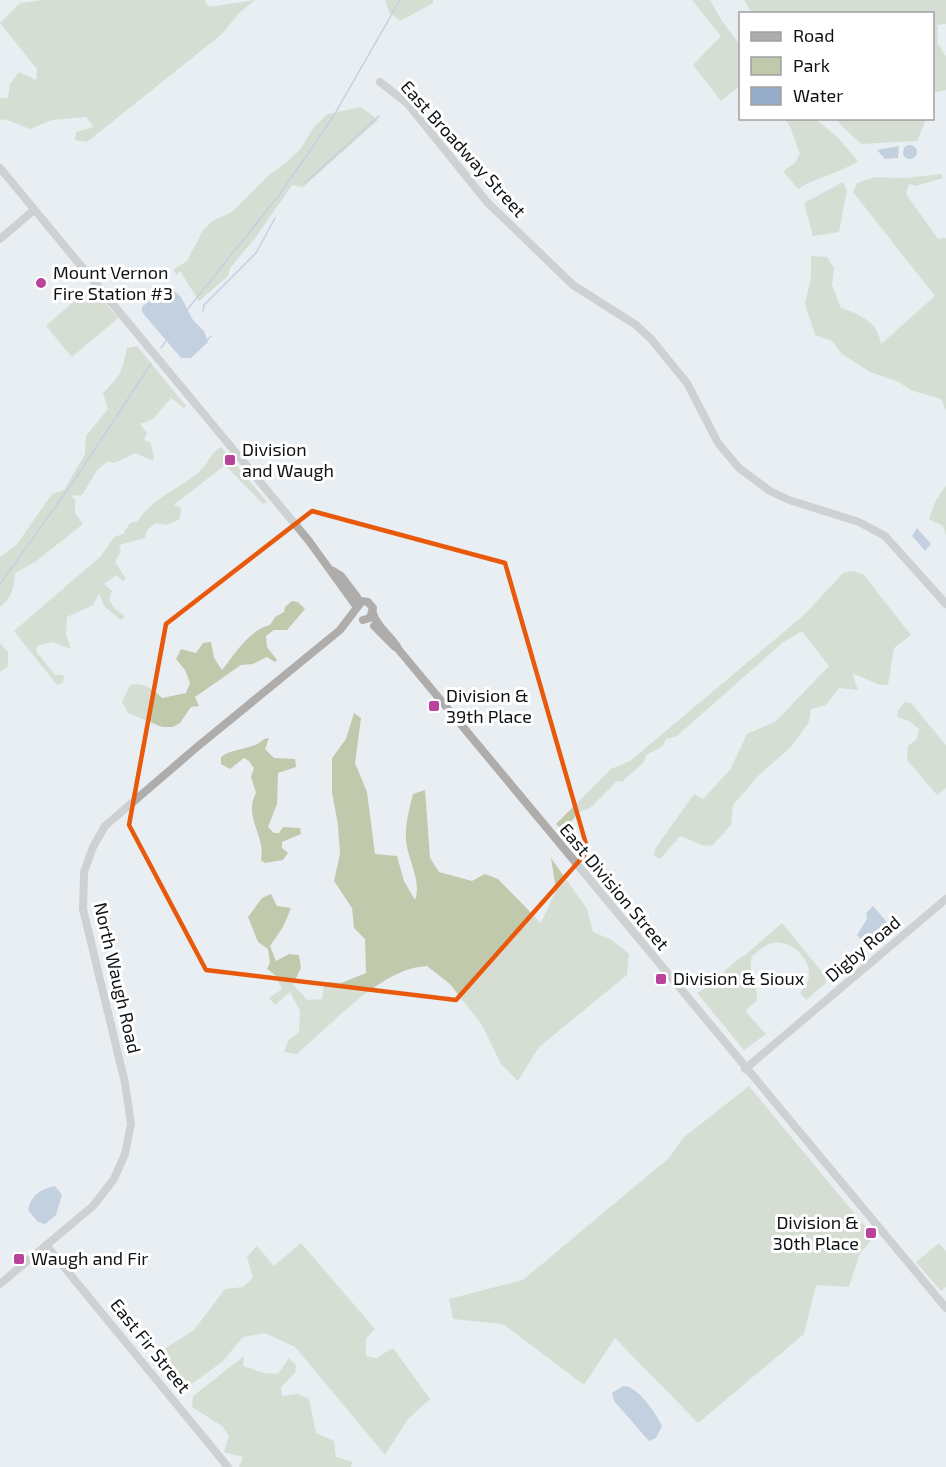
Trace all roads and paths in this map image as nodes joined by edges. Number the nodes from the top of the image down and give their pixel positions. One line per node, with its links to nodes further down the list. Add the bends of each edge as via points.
1 (380, 82): 5 (street, East Broadway Street, via 407,104 487,202 573,285 651,339 687,383 718,443 739,468 789,500 859,522 885,536)
2 (0, 168): 3 (street)
3 (34, 210): 4 (street); 6 (street, via 332,570)
4 (0, 239)
5 (946, 604)
6 (357, 606): 7 (street, via 371,605); 8 (street, via 357,616); 12 (street, North Waugh Road, via 343,629 114,818 93,847 84,872 83,909 120,1057 131,1124 125,1154 114,1179 93,1206)
7 (373, 612): 8 (street); 9 (street, East Division Street)
8 (363, 620): 9 (street, East Division Street)
9 (399, 650): 11 (street, East Division Street)
10 (946, 899): 11 (street, Digby Road)
11 (745, 1069): 14 (street, East Division Street)
12 (46, 1245): 13 (street, North Waugh Road); 15 (street, East Fir Street)
13 (0, 1284)
14 (946, 1308)
15 (228, 1467)

